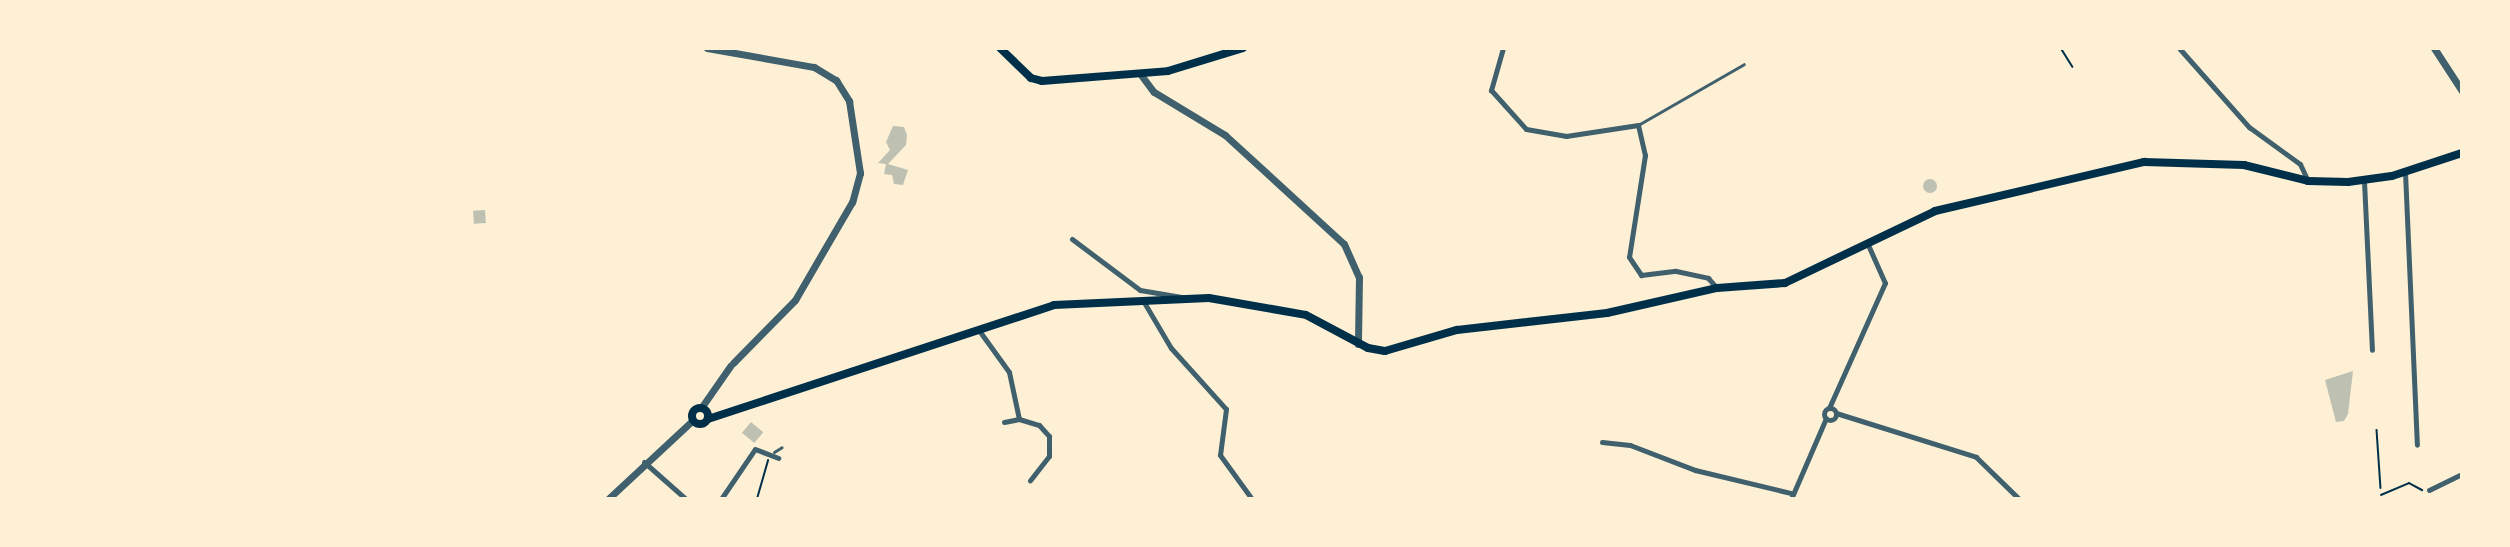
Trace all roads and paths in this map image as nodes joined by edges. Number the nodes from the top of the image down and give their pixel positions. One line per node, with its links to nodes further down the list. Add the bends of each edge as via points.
1 (707, 48): 25 (street, via 814,67 836,80 849,101 860,173 852,202 795,300 732,364)
2 (1000, 48): 10 (main road, via 1031,78 1042,81)
3 (1243, 48): 10 (main road, via 1198,64)
4 (1503, 48): 12 (street, via 1491,90 1526,129 1566,136)
5 (2061, 48): 9 (path)
6 (2179, 48): 15 (street, via 2249,127 2300,164)
7 (2434, 48): 11 (street)
8 (1744, 64): 12 (lane)
9 (2073, 67)
10 (1141, 75): 23 (street, via 1154,93 1225,135 1344,244 1359,277)
11 (2462, 91)
12 (1638, 125): 19 (street, via 1645,155 1629,257 1641,275 1676,271 1708,278)
13 (2462, 153): 14 (main road)
14 (2405, 172): 16 (main road); 35 (street)
15 (2307, 181): 16 (main road); 18 (main road, via 2244,165 2144,162 1935,211)
16 (2364, 181): 24 (street)
17 (1072, 239): 20 (street, via 1140,290 1188,294)
18 (1869, 247): 19 (main road, via 1785,283); 26 (street, via 1885,283)
19 (1717, 288): 23 (main road, via 1607,313 1456,330 1393,350)
20 (1194, 300): 21 (main road); 23 (main road, via 1306,315)
21 (1145, 304): 22 (main road, via 1054,305); 49 (street, via 1171,348 1226,409 1220,455)
22 (977, 328): 29 (main road); 30 (street, via 1009,372)
23 (1358, 344)
24 (2372, 350)
25 (701, 408): 29 (main road); 31 (main road, via 693,412)
26 (1829, 408): 27 (street); 28 (street)
27 (1836, 413): 28 (street); 50 (street, via 1976,457)
28 (1826, 418): 44 (street)
29 (708, 419): 31 (main road, via 701,425)
30 (1019, 419): 32 (street); 40 (street, via 1039,425 1050,440 1049,456)
31 (693, 420): 38 (street)
32 (1004, 422)
33 (2377, 430): 41 (path)
34 (1602, 442): 44 (street, via 1630,445 1695,470)
35 (2418, 445)
36 (782, 447): 37 (lane)
37 (776, 456): 47 (street, via 752,452); 48 (path, via 765,464)
38 (644, 462): 45 (street); 46 (street)
39 (2462, 474): 42 (street)
40 (1030, 480)
41 (2381, 488)
42 (2428, 491): 43 (path, via 2409,483)
43 (2381, 495)
44 (1791, 496)
45 (608, 499)
46 (686, 499)
47 (722, 499)
48 (757, 499)
49 (1252, 499)
50 (2019, 499)

